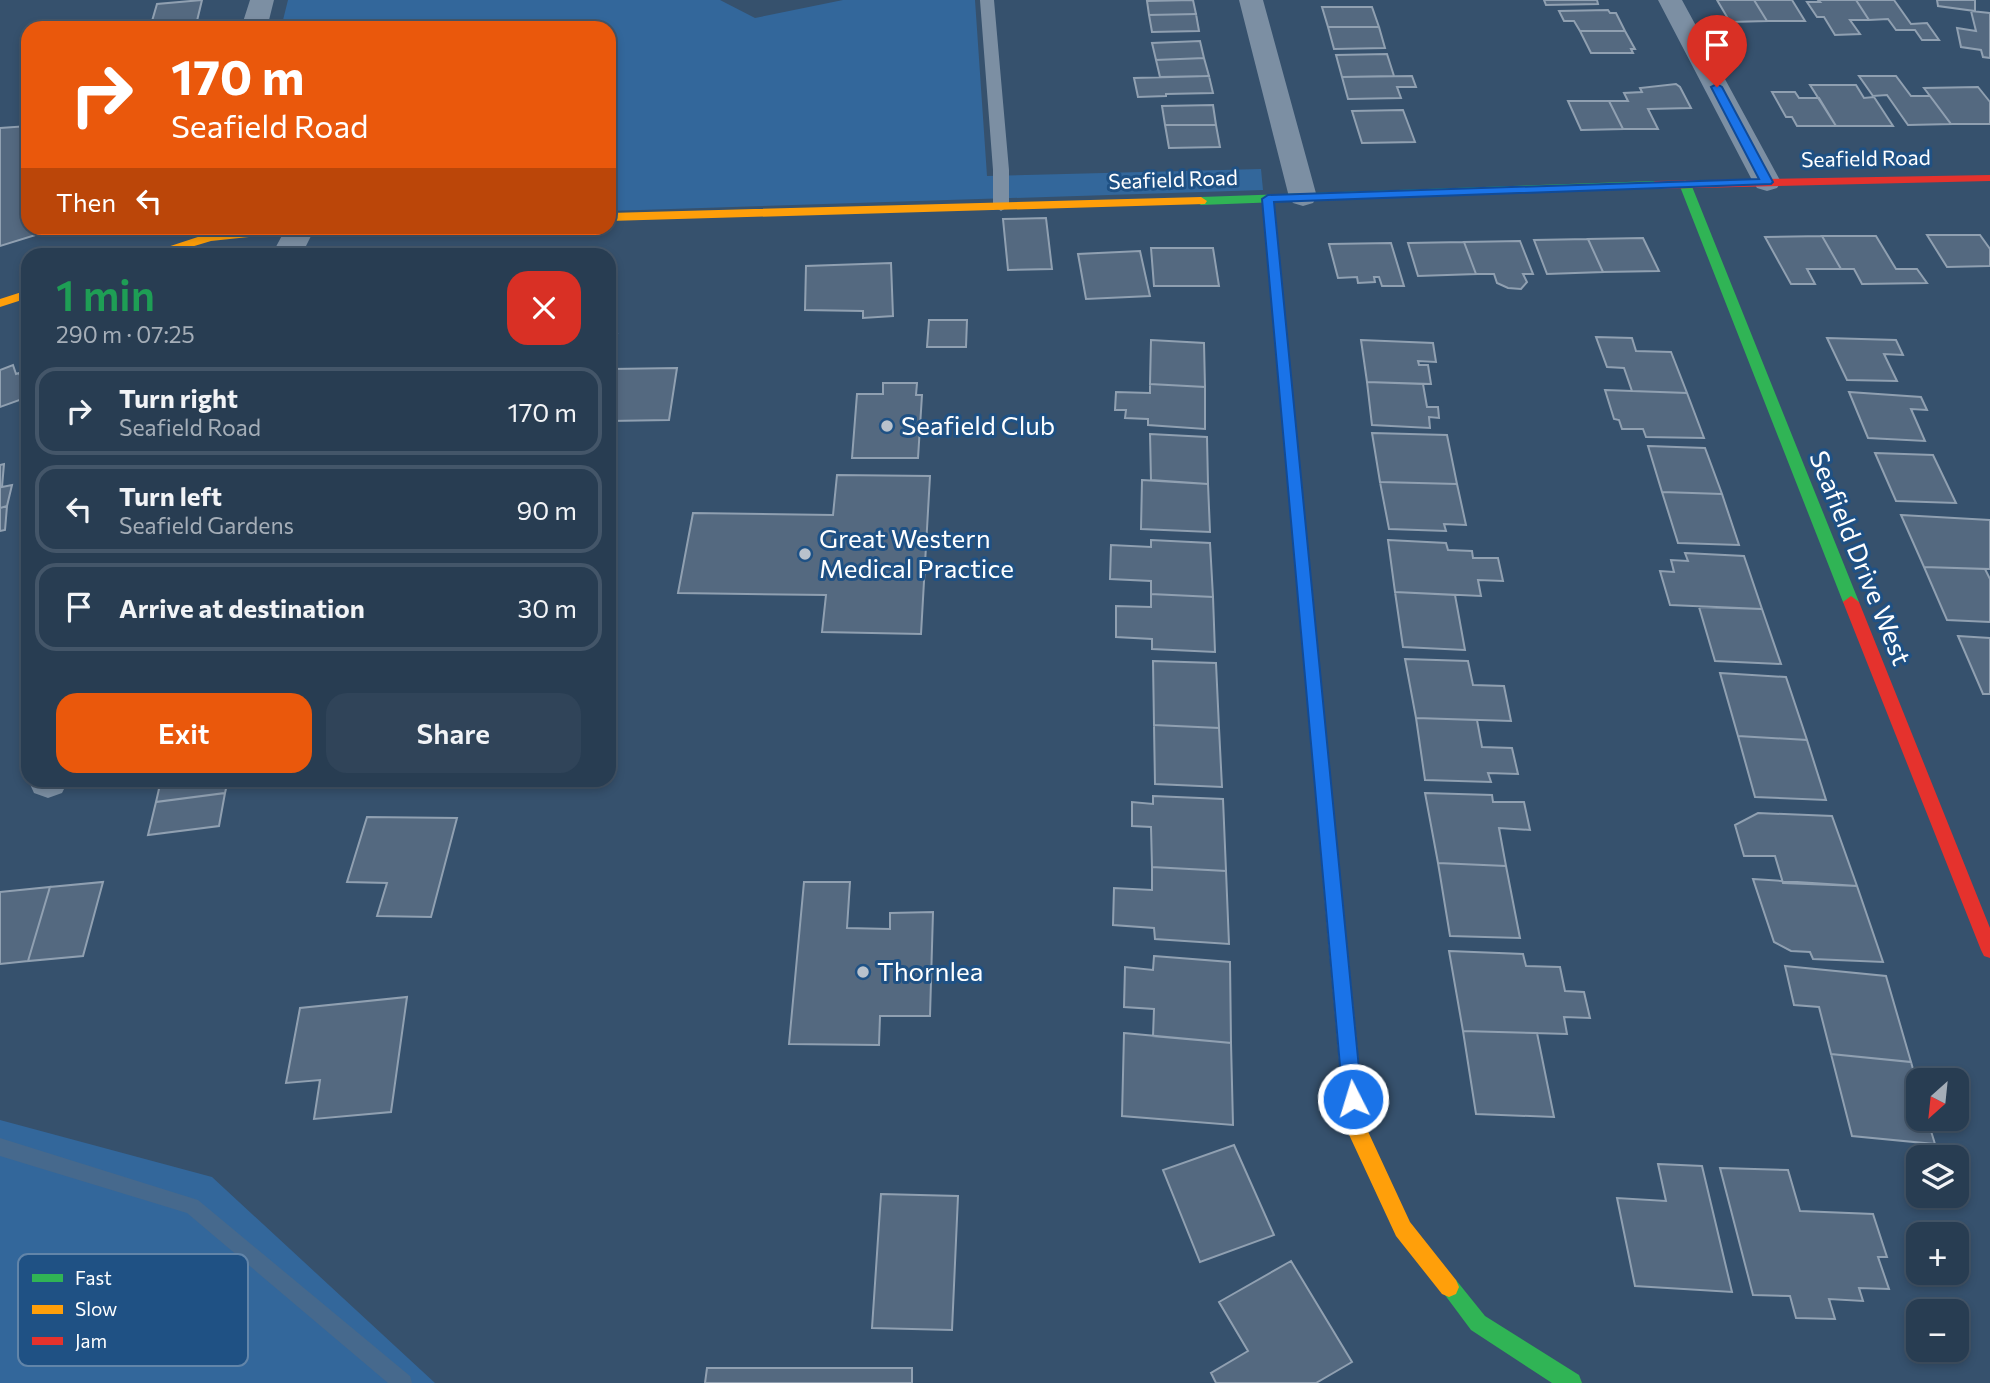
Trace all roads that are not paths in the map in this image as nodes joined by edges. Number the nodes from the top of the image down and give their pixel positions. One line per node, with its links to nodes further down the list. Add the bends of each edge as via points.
1 (262, 0): 5 (street)
2 (987, 0): 11 (lane)
3 (1251, 0): 9 (street)
4 (1670, 0): 7 (street)
5 (256, 21)
6 (1990, 178): 7 (street, Seafield Road)
7 (1767, 182): 8 (street, Seafield Road)
8 (1685, 184): 9 (street, Seafield Road); 17 (street, Seafield Drive West)
9 (1303, 197): 10 (street, Seafield Road)
10 (1268, 199): 11 (street, Seafield Road); 18 (street, via 1355,1126 1403,1229 1478,1323)
11 (1001, 206): 12 (street, Seafield Road)
12 (616, 218)
13 (203, 235): 14 (street)
14 (168, 248)
15 (21, 296): 16 (street)
16 (0, 303)
17 (1990, 950)
18 (1571, 1383)

